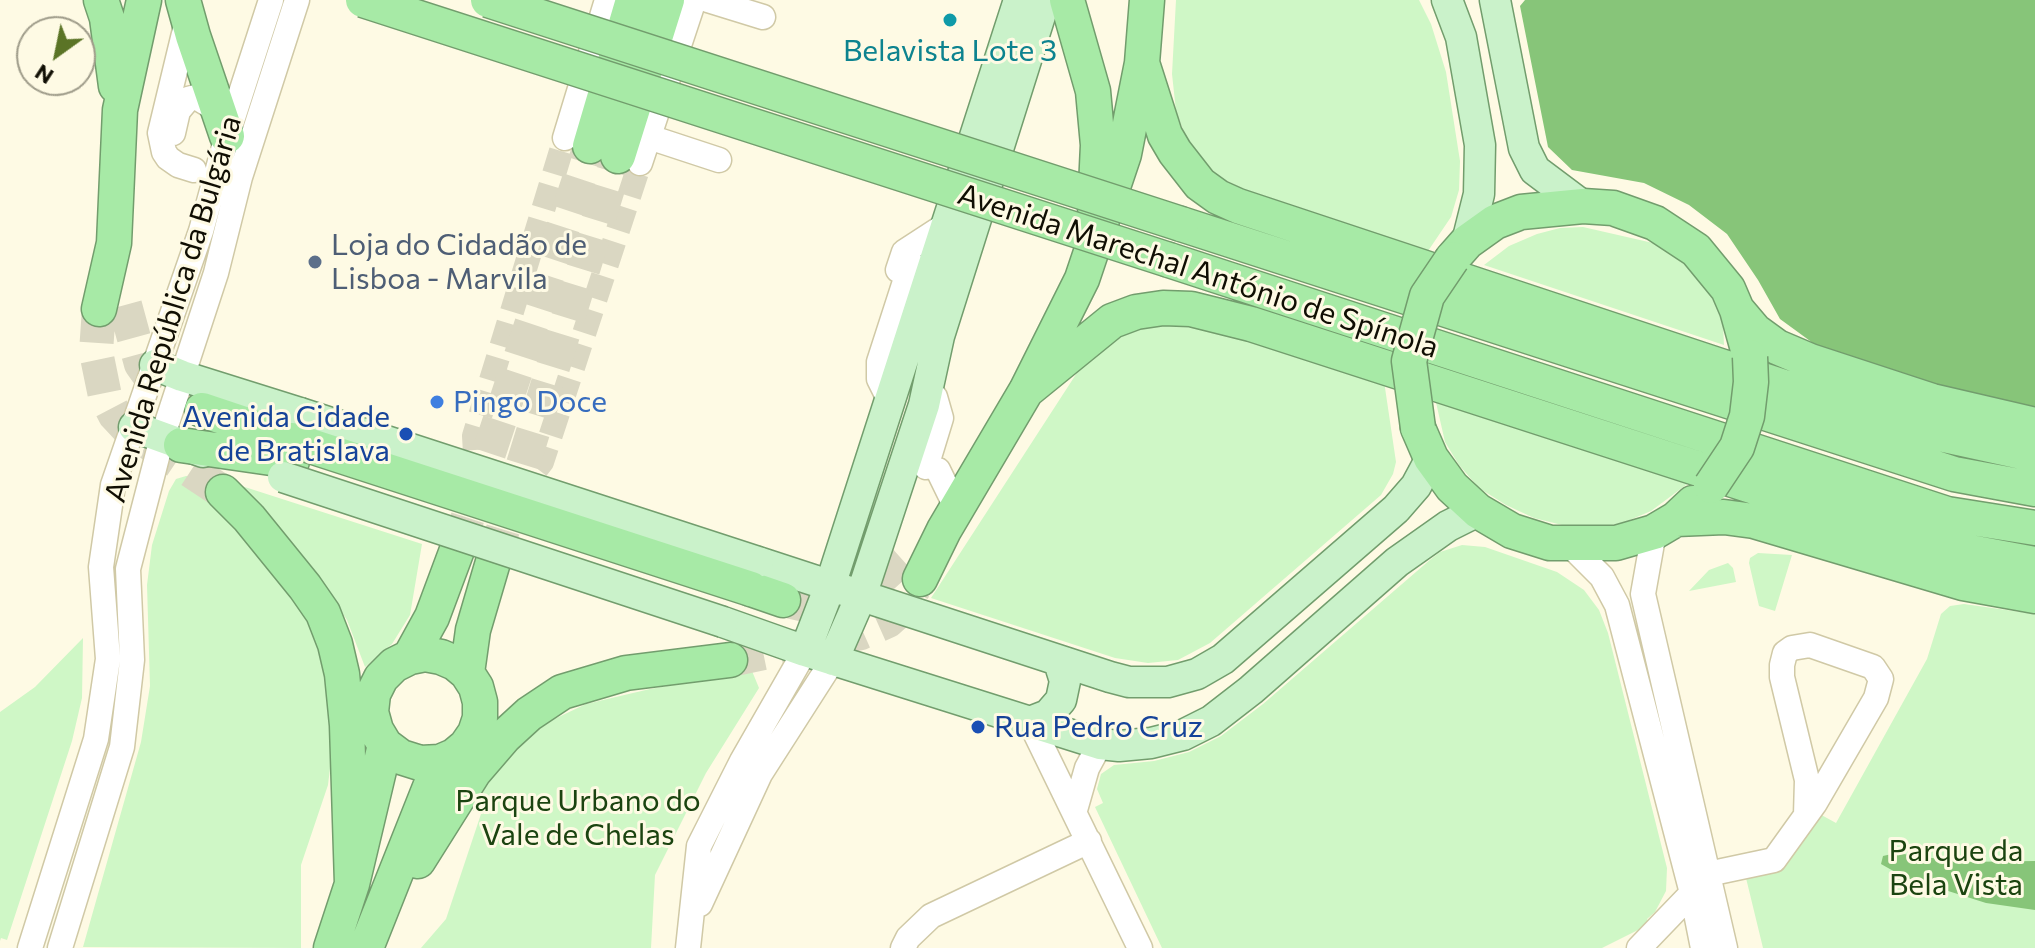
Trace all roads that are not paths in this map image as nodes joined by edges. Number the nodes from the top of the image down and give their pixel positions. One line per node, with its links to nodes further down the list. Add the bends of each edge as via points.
1 (101, 0): 21 (highway)
2 (144, 0): 21 (highway)
3 (271, 0): 22 (street, Avenida República da Bulgária)
4 (297, 0): 34 (street, Avenida República da Bulgária, via 240,177 216,273)
5 (363, 0): 50 (highway, Avenida Marechal António de Spínola, bridge, via 1947,514)
6 (488, 0): 45 (highway, Avenida Marechal António de Spínola, bridge, via 1954,474)
7 (607, 0): 24 (street)
8 (633, 0): 24 (highway)
9 (667, 0): 24 (highway)
10 (694, 0): 23 (street)
11 (708, 0): 19 (street)
12 (1019, 0): 27 (main road)
13 (1045, 0): 35 (main road)
14 (1067, 0): 30 (highway, via 1088,67 1097,133 1094,212)
15 (1147, 0): 20 (highway)
16 (1447, 0): 28 (main road, via 1461,37 1480,145 1479,194)
17 (1497, 2): 26 (main road, via 1524,148 1535,170)
18 (186, 8): 22 (highway); 22 (street, via 160,133 168,158 195,166 172,146 178,111 188,99 196,97)
19 (763, 17)
20 (1142, 63): 30 (highway, via 1120,169); 44 (highway, via 1175,152 1200,184 1238,206 1898,425)
21 (120, 110): 31 (highway)
22 (223, 124): 34 (street, Avenida República da Bulgária)
23 (649, 137): 24 (street); 25 (street)
24 (603, 151)
25 (719, 160)
26 (1583, 206): 28 (highway, via 1521,212 1495,222); 32 (highway, via 1613,208 1655,223 1696,250 1728,289)
27 (947, 224): 33 (street, via 904,252); 37 (main road)
28 (1460, 251): 42 (highway, bridge, via 1427,296 1409,361)
29 (911, 263): 37 (street, via 879,362 879,379)
30 (1082, 279): 36 (highway)
31 (112, 307)
32 (1737, 310): 39 (highway, via 1777,347 1810,361 1932,401); 49 (highway, bridge, via 1751,382 1737,447 1711,486)
33 (880, 326)
34 (168, 371): 40 (street, Avenida República da Bulgária); 41 (street, Avenida República da Bulgária); 43 (main road)
35 (927, 387): 48 (street, via 941,418 932,469); 58 (main road)
36 (1026, 391): 48 (highway); 54 (highway, via 1112,321 1136,312 1191,309 1869,524 1974,554)
37 (890, 401): 57 (main road)
38 (202, 410): 43 (highway)
39 (2035, 425)
40 (134, 427): 41 (main road); 79 (street, Avenida República da Bulgária, via 113,485 101,567 108,659 96,739)
41 (172, 442): 43 (highway); 80 (street, Avenida República da Bulgária, via 128,569 132,660 122,747)
42 (1425, 443): 47 (highway, via 1452,487); 64 (main road, via 1416,486 1396,509 1211,668 1183,679 1148,683)
43 (292, 448): 56 (main road, bridge); 56 (highway, bridge, via 637,572); 61 (main road, bridge)
44 (2035, 455)
45 (2035, 489)
46 (223, 492): 76 (highway, via 305,587 335,644 347,725)
47 (1478, 511): 51 (highway, via 1512,531); 68 (main road, via 1397,562 1211,721 1151,743)
48 (950, 519): 55 (highway)
49 (1665, 525): 51 (highway, via 1616,543); 59 (highway, via 1724,517 1754,521 1963,583); 75 (street, via 1643,594)
50 (2035, 528)
51 (1569, 544): 77 (street, via 1602,577 1617,605)
52 (457, 550): 62 (highway, via 432,617)
53 (493, 562): 65 (highway)
54 (2035, 564)
55 (911, 569)
56 (755, 576): 57 (main road); 60 (highway)
57 (830, 586): 58 (main road); 61 (main road)
58 (861, 596): 61 (main road); 64 (main road)
59 (2035, 596)
60 (783, 600)
61 (819, 656): 66 (main road); 78 (street, via 720,856)
62 (410, 657): 65 (highway, via 441,657); 69 (highway, via 394,665 373,694 373,721)
63 (730, 660): 82 (highway, via 593,681 562,692 529,714 474,772)
64 (1059, 662): 66 (main road, via 1065,681 1061,700 1048,715)
65 (467, 673): 71 (highway, via 476,687 480,718 466,746)
66 (1030, 722): 68 (main road); 72 (street)
67 (1850, 743): 70 (street, via 1825,760 1809,757); 70 (street, via 1876,698 1879,673 1810,645 1792,648 1782,665); 73 (street)
68 (1100, 744): 72 (street)
69 (385, 745): 71 (highway, via 420,763); 76 (highway)
70 (1799, 745): 73 (street, via 1807,780)
71 (440, 762): 82 (highway)
72 (1075, 810): 74 (street)
73 (1806, 815): 75 (street, via 1774,860)
74 (1089, 841): 83 (street, via 931,916); 84 (street)
75 (1708, 874): 87 (street)
76 (352, 884): 81 (highway)
77 (1692, 893): 85 (street); 86 (street)
78 (689, 938)
79 (30, 948)
80 (60, 948)
81 (331, 948)
82 (367, 948)
83 (903, 948)
84 (1140, 948)
85 (1639, 948)
86 (1703, 948)
87 (1725, 948)

